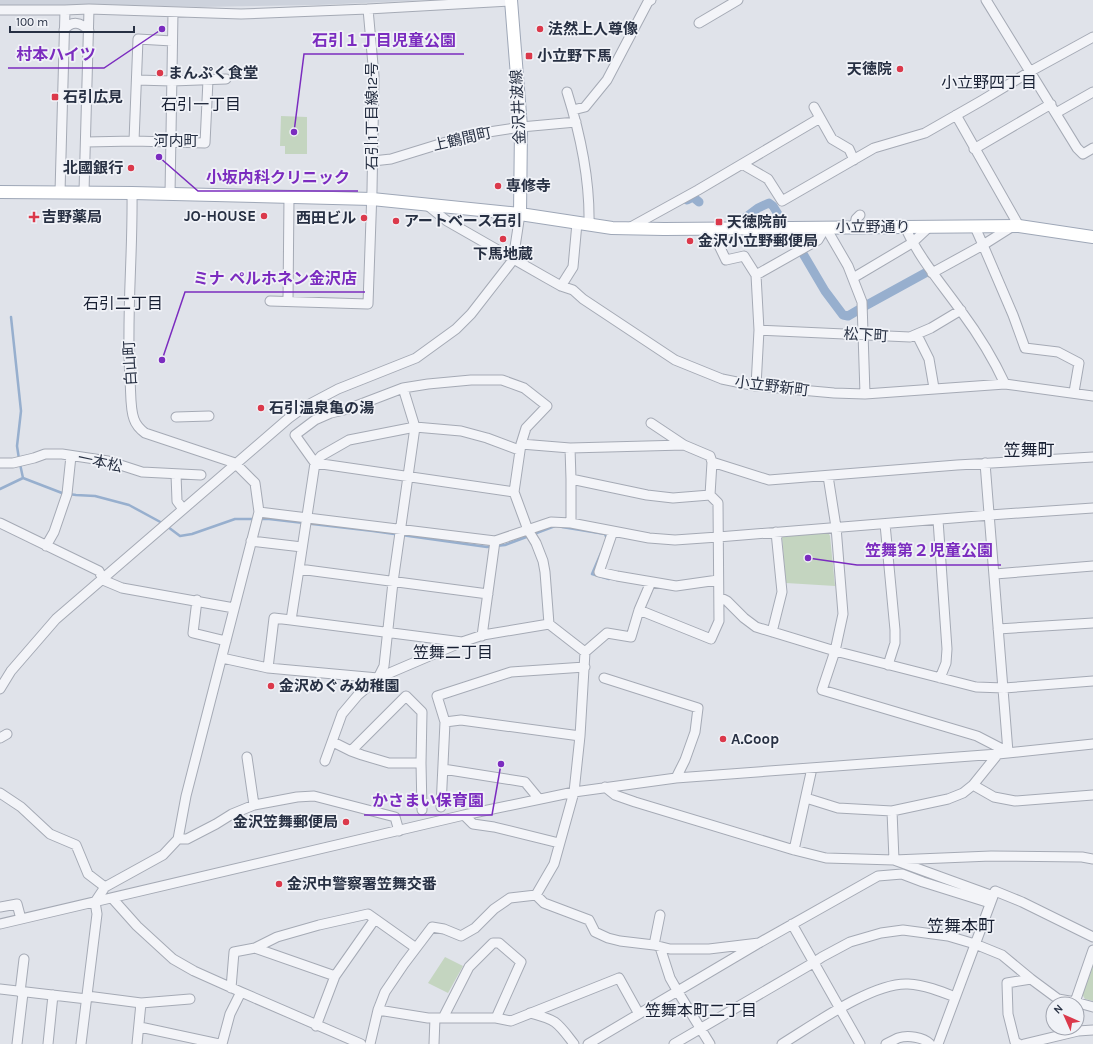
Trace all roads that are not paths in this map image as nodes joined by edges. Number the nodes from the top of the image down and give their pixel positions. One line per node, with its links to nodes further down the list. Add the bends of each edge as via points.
1 (511, 0): 6 (street); 28 (main road, 金沢井波線)
2 (651, 0): 24 (street, via 607,80 585,108)
3 (738, 0): 10 (street)
4 (986, 0): 15 (street)
5 (89, 8): 8 (street); 9 (street); 12 (street)
6 (368, 9): 9 (street, via 245,14); 35 (street, 石引1丁目線12号, via 374,76)
7 (0, 10): 8 (street)
8 (65, 10): 11 (street)
9 (173, 12): 14 (street)
10 (698, 23)
11 (64, 30): 12 (street, via 76,23 82,24); 38 (street)
12 (89, 31): 30 (street)
13 (1093, 37): 15 (street)
14 (172, 41): 17 (street, via 138,39); 19 (street)
15 (1031, 71): 23 (street); 25 (street)
16 (226, 79): 18 (street)
17 (137, 80): 19 (street); 29 (street)
18 (208, 80): 19 (street); 31 (street, 河内町, via 205,143)
19 (172, 81): 31 (street)
20 (568, 92): 24 (street)
21 (1093, 92): 23 (street)
22 (814, 107): 26 (street)
23 (1053, 109): 32 (street, via 1083,154); 33 (street)
24 (573, 110): 27 (street)
25 (956, 115): 33 (street); 34 (street, via 924,133 874,148)
26 (820, 118): 34 (street, via 832,139 848,149); 36 (street)
27 (576, 122): 28 (street, 上鶴間町); 48 (street, via 589,201)
28 (521, 127): 35 (street, 上鶴間町, via 469,135); 45 (main road, 金沢井波線)
29 (134, 141): 30 (street, 河内町); 31 (street, 河内町)
30 (86, 142): 39 (street)
31 (171, 142): 41 (street)
32 (1093, 148)
33 (974, 149): 50 (street)
34 (854, 160): 36 (street, via 782,201 768,179)
35 (373, 162): 43 (street, 石引1丁目線12号)
36 (742, 164): 55 (street)
37 (0, 192): 38 (main road)
38 (60, 192): 39 (main road)
39 (84, 192): 40 (main road)
40 (132, 193): 41 (main road); 89 (street, 白山町, via 128,329 134,420 145,433)
41 (170, 194): 42 (main road)
42 (289, 197): 43 (main road); 66 (street)
43 (372, 199): 44 (main road); 66 (street, 石引1丁目線12号, via 368,304)
44 (427, 205): 45 (main road, 小立野通り); 60 (street, 小立野新町, via 446,221)
45 (520, 214): 47 (main road, 小立野通り); 60 (street)
46 (860, 215): 51 (street, via 856,219)
47 (577, 223): 48 (main road, 小立野通り); 64 (street, via 573,267)
48 (589, 225): 55 (main road, 小立野通り)
49 (975, 226): 50 (main road, 小立野通り); 53 (main road, 小立野通り); 59 (street)
50 (1016, 226): 57 (main road, 小立野通り); 59 (street)
51 (855, 227): 52 (main road, 小立野通り); 54 (main road, 小立野通り)
52 (905, 227): 53 (main road, 小立野通り); 58 (street)
53 (929, 227): 58 (street)
54 (824, 228): 56 (main road, 小立野通り); 62 (street, via 818,240); 63 (street)
55 (628, 229): 56 (main road, 小立野通り)
56 (710, 229): 62 (street, via 726,260 744,256)
57 (1093, 237)
58 (912, 242): 61 (street); 63 (street)
59 (983, 245): 61 (street); 75 (street, via 1024,348 1058,352 1079,363)
60 (513, 260): 64 (street, 小立野新町); 89 (street, via 456,330 416,358 338,389 304,408)
61 (932, 273): 67 (street)
62 (756, 275): 68 (street)
63 (853, 278): 69 (street, via 862,302)
64 (561, 286): 72 (street, 小立野新町, via 574,290 583,299 675,360 722,379)
65 (270, 301): 66 (street)
66 (288, 302)
67 (961, 310): 70 (street); 71 (street, via 993,358)
68 (759, 330): 69 (street, 松下町); 72 (street)
69 (864, 335): 70 (street, 松下町); 76 (street)
70 (917, 335): 74 (street, via 929,359)
71 (1005, 384): 74 (street, 小立野新町); 75 (street, 小立野新町)
72 (756, 386): 76 (street, 小立野新町)
73 (403, 388): 81 (street); 83 (street, via 471,380 502,380 524,388 547,406 526,428); 90 (street, via 315,420 296,435)
74 (934, 388): 76 (street, 小立野新町)
75 (1074, 392): 77 (street, 小立野新町)
76 (865, 394)
77 (1093, 396)
78 (209, 416): 79 (street)
79 (176, 417)
80 (651, 423): 82 (street)
81 (415, 427): 83 (street, via 461,432); 90 (street, via 349,440 321,456); 95 (street)
82 (684, 444): 84 (street); 87 (street, via 710,456)
83 (520, 447): 84 (street); 97 (street)
84 (570, 448): 96 (street)
85 (71, 456): 88 (street, 一本松, via 45,454); 92 (street, 一本松, via 108,461 142,472); 116 (street, via 67,494 54,532)
86 (1093, 457): 91 (street)
87 (712, 462): 94 (street, via 769,480); 98 (street)
88 (0, 463)
89 (235, 463): 100 (street); 101 (street, via 255,483)
90 (315, 463): 95 (street); 103 (street)
91 (985, 463): 94 (street); 102 (street)
92 (176, 474): 93 (street, 一本松); 100 (street, via 177,501)
93 (201, 475)
94 (828, 476): 108 (street)
95 (408, 477): 97 (street); 109 (street)
96 (571, 479): 98 (street, via 673,498); 105 (street)
97 (514, 492): 110 (street)
98 (710, 495): 113 (street, via 718,503)
99 (1093, 508): 102 (street)
100 (183, 509): 121 (street)
101 (259, 512): 103 (street); 114 (street)
102 (990, 515): 104 (street); 120 (street)
103 (306, 518): 109 (street); 117 (street)
104 (938, 520): 107 (street); 147 (street, via 947,649 946,663)
105 (571, 523): 110 (street, via 551,522); 111 (street)
106 (0, 524): 116 (street)
107 (885, 524): 108 (street); 142 (street, via 896,630)
108 (836, 527): 112 (street); 139 (street, via 843,614)
109 (401, 530): 115 (street); 123 (street)
110 (528, 530): 115 (street); 132 (street, via 536,543 545,572)
111 (613, 531): 113 (street, via 675,540); 124 (street, via 599,572)
112 (776, 532): 113 (street); 135 (street, via 782,592)
113 (718, 537): 122 (street)
114 (251, 541): 117 (street); 128 (street)
115 (495, 541): 125 (street)
116 (46, 546): 121 (street, via 99,571)
117 (302, 547): 119 (street)
118 (1093, 566): 120 (street)
119 (299, 568): 123 (street); 130 (street)
120 (995, 574): 133 (street)
121 (103, 580): 127 (street, via 122,588); 150 (street, via 56,619 11,671)
122 (718, 580): 124 (street, via 676,586); 126 (street)
123 (393, 582): 125 (street); 134 (street)
124 (651, 582): 129 (street)
125 (488, 594): 136 (street)
126 (719, 597): 129 (street, via 719,621 711,639); 135 (street, via 756,627)
127 (197, 600): 128 (street); 137 (street, via 193,633)
128 (234, 608): 137 (street)
129 (639, 610): 140 (street, via 631,637 607,633)
130 (291, 620): 134 (street); 144 (street, via 274,618)
131 (1093, 623): 133 (street)
132 (549, 624): 136 (street); 140 (street)
133 (998, 629): 149 (street)
134 (388, 632): 138 (street); 145 (street, via 384,666)
135 (772, 632): 139 (street)
136 (482, 636): 138 (street)
137 (226, 642): 141 (street)
138 (462, 642): 145 (street)
139 (835, 651): 142 (street); 156 (street, via 822,690 976,736)
140 (585, 652): 143 (street)
141 (222, 658): 144 (street); 177 (street, via 186,796)
142 (888, 665): 147 (street)
143 (585, 667): 151 (street, via 510,672 437,696); 152 (street)
144 (268, 668): 145 (street)
145 (378, 678): 153 (street, via 358,694 342,714)
146 (604, 678): 163 (street, via 698,708 695,732)
147 (940, 678): 149 (street, via 976,687)
148 (1093, 681): 149 (street)
149 (1004, 688): 156 (street)
150 (0, 689)
151 (445, 722): 152 (street, via 461,720); 162 (street)
152 (580, 736): 166 (street)
153 (333, 742): 155 (street); 159 (street)
154 (1093, 744): 156 (street)
155 (351, 751): 160 (street, via 389,763); 160 (street, via 406,696 422,712)
156 (1008, 752): 157 (street)
157 (998, 754): 161 (street); 164 (street)
158 (248, 757): 171 (street)
159 (325, 761)
160 (421, 763): 173 (street)
161 (812, 768): 163 (street); 169 (street)
162 (443, 769): 170 (street, via 525,782); 172 (street)
163 (676, 778): 165 (street)
164 (973, 785): 168 (street, via 994,798 1015,801); 174 (street, via 963,793 948,799)
165 (605, 787): 166 (street); 179 (street, via 614,795 635,802)
166 (574, 792): 170 (street); 178 (street)
167 (0, 793): 182 (street, via 21,807 50,834 76,845 88,874)
168 (1093, 795)
169 (806, 798): 174 (street, via 838,808); 179 (street)
170 (539, 799): 175 (street)
171 (254, 805): 176 (street, via 314,796 395,817); 177 (street, via 187,839)
172 (441, 807)
173 (422, 810)
174 (892, 811): 181 (street)
175 (464, 815): 176 (street); 178 (street, via 473,824)
176 (399, 831): 184 (street)
177 (178, 839): 182 (street, via 164,855)
178 (559, 843): 183 (street, via 554,864)
179 (794, 850): 181 (street, via 826,858)
180 (1093, 859): 181 (street, via 991,856)
181 (894, 860): 185 (street)
182 (105, 887): 186 (street)
183 (536, 895): 196 (street, via 544,903 589,920 595,932 608,938); 198 (street, via 510,898 494,909 475,928 460,936 432,927)
184 (112, 898): 186 (street); 204 (street, via 137,926 173,959)
185 (992, 899): 192 (street, via 923,882 902,874 878,876); 193 (street, via 995,891); 195 (street)
186 (95, 902): 189 (street); 212 (street, via 96,914)
187 (0, 906): 189 (street, via 17,904)
188 (660, 915): 196 (street)
189 (21, 919): 191 (street)
190 (375, 919): 197 (street, via 368,914 319,925 277,937); 198 (street); 202 (street)
191 (0, 924)
192 (792, 924): 194 (street); 201 (street)
193 (1093, 937)
194 (759, 943): 196 (street, via 709,950); 208 (street)
195 (975, 944): 201 (street, via 948,936 903,930 850,942); 203 (street, via 1002,955); 213 (street)
196 (657, 946): 208 (street)
197 (256, 948): 202 (street); 204 (street, via 234,952)
198 (416, 948): 217 (street, via 386,992)
199 (1093, 950): 211 (street)
200 (24, 959): 206 (street)
201 (813, 963): 216 (street); 224 (street)
202 (335, 976): 222 (street)
203 (1031, 979): 210 (street); 243 (street, via 1006,983 1008,1014 1015,1042)
204 (231, 988): 207 (street)
205 (0, 989): 206 (street)
206 (22, 992): 209 (street); 226 (street)
207 (241, 992): 222 (street); 230 (street)
208 (678, 992): 219 (street); 224 (street)
209 (53, 996): 212 (street); 227 (street)
210 (1054, 996)
211 (1077, 996)
212 (87, 997): 215 (street); 228 (street)
213 (955, 997): 216 (street, via 930,987 907,984 881,988); 242 (street)
214 (190, 999): 215 (street)
215 (141, 1003): 223 (street)
216 (840, 1009): 238 (street); 239 (street)
217 (378, 1010): 220 (street); 232 (street)
218 (530, 1014): 219 (street, via 619,978); 221 (street, via 511,1021); 234 (street, via 549,1018 560,1024)
219 (639, 1014): 235 (street)
220 (439, 1018): 221 (street); 221 (street, via 469,967 493,943 498,943 521,962); 233 (street)
221 (496, 1018)
222 (316, 1026): 231 (street)
223 (140, 1027): 229 (street); 230 (street)
224 (700, 1028): 236 (street); 237 (street)
225 (1093, 1030): 244 (street, via 1078,1031)
226 (17, 1044)
227 (48, 1044)
228 (81, 1044)
229 (137, 1044)
230 (220, 1044)
231 (361, 1044)
232 (370, 1044)
233 (434, 1044)
234 (574, 1044)
235 (588, 1044)
236 (674, 1044)
237 (710, 1044)
238 (782, 1044)
239 (860, 1044)
240 (886, 1044): 241 (street, via 899,1038 916,1038)
241 (930, 1044)
242 (938, 1044)
243 (1019, 1044)
244 (1024, 1044)

